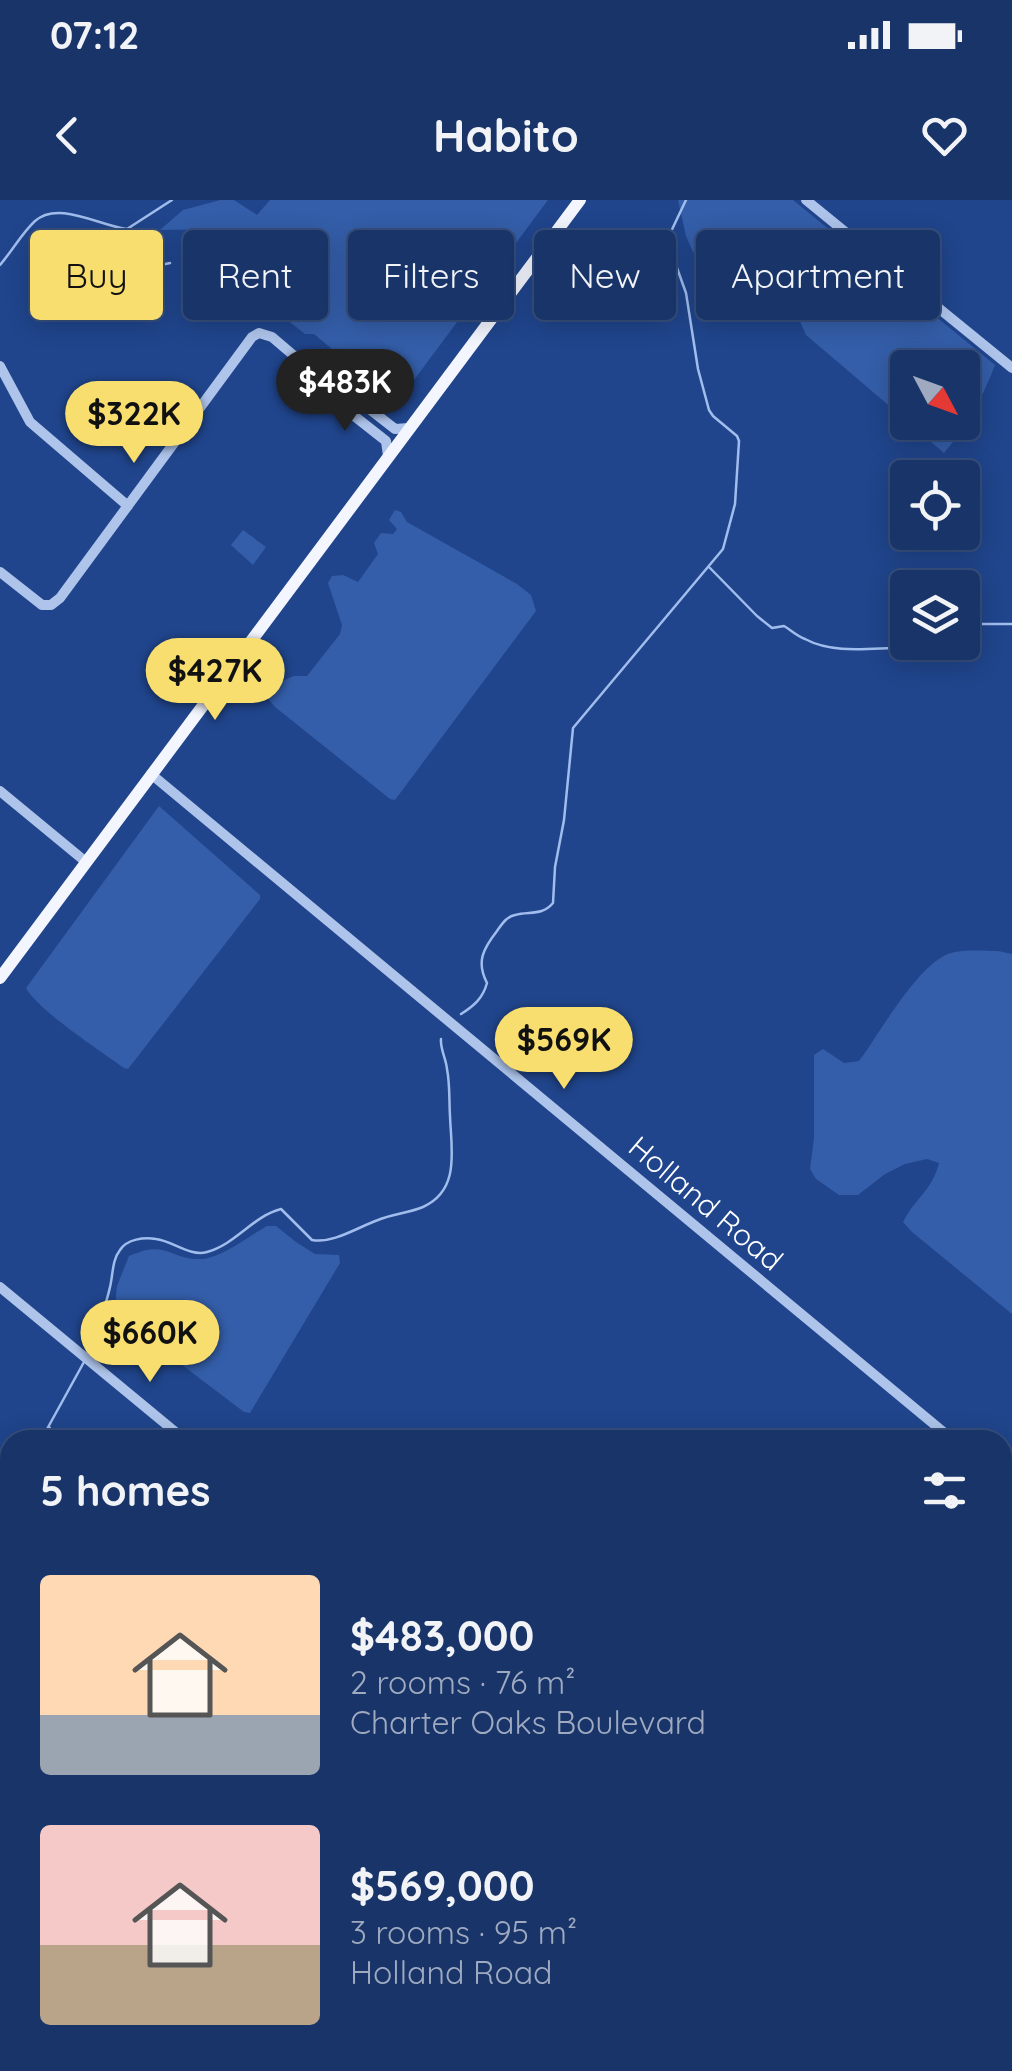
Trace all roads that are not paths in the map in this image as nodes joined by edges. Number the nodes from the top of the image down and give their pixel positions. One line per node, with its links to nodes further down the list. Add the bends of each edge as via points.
1 (580, 200): 6 (main road)
2 (806, 200): 3 (street)
3 (1012, 368)
4 (1, 372): 8 (street, via 30,422)
5 (340, 395): 6 (street, via 395,429); 7 (street, via 386,441); 8 (street, via 259,332)
6 (409, 428): 7 (main road)
7 (388, 456): 10 (main road)
8 (128, 506): 9 (street, via 51,605 37,603)
9 (0, 572)
10 (151, 774): 12 (main road); 16 (street, Holland Road)
11 (0, 790): 12 (street)
12 (86, 862): 13 (main road)
13 (2, 973)
14 (0, 1287): 15 (street)
15 (173, 1430)
16 (941, 1430)

